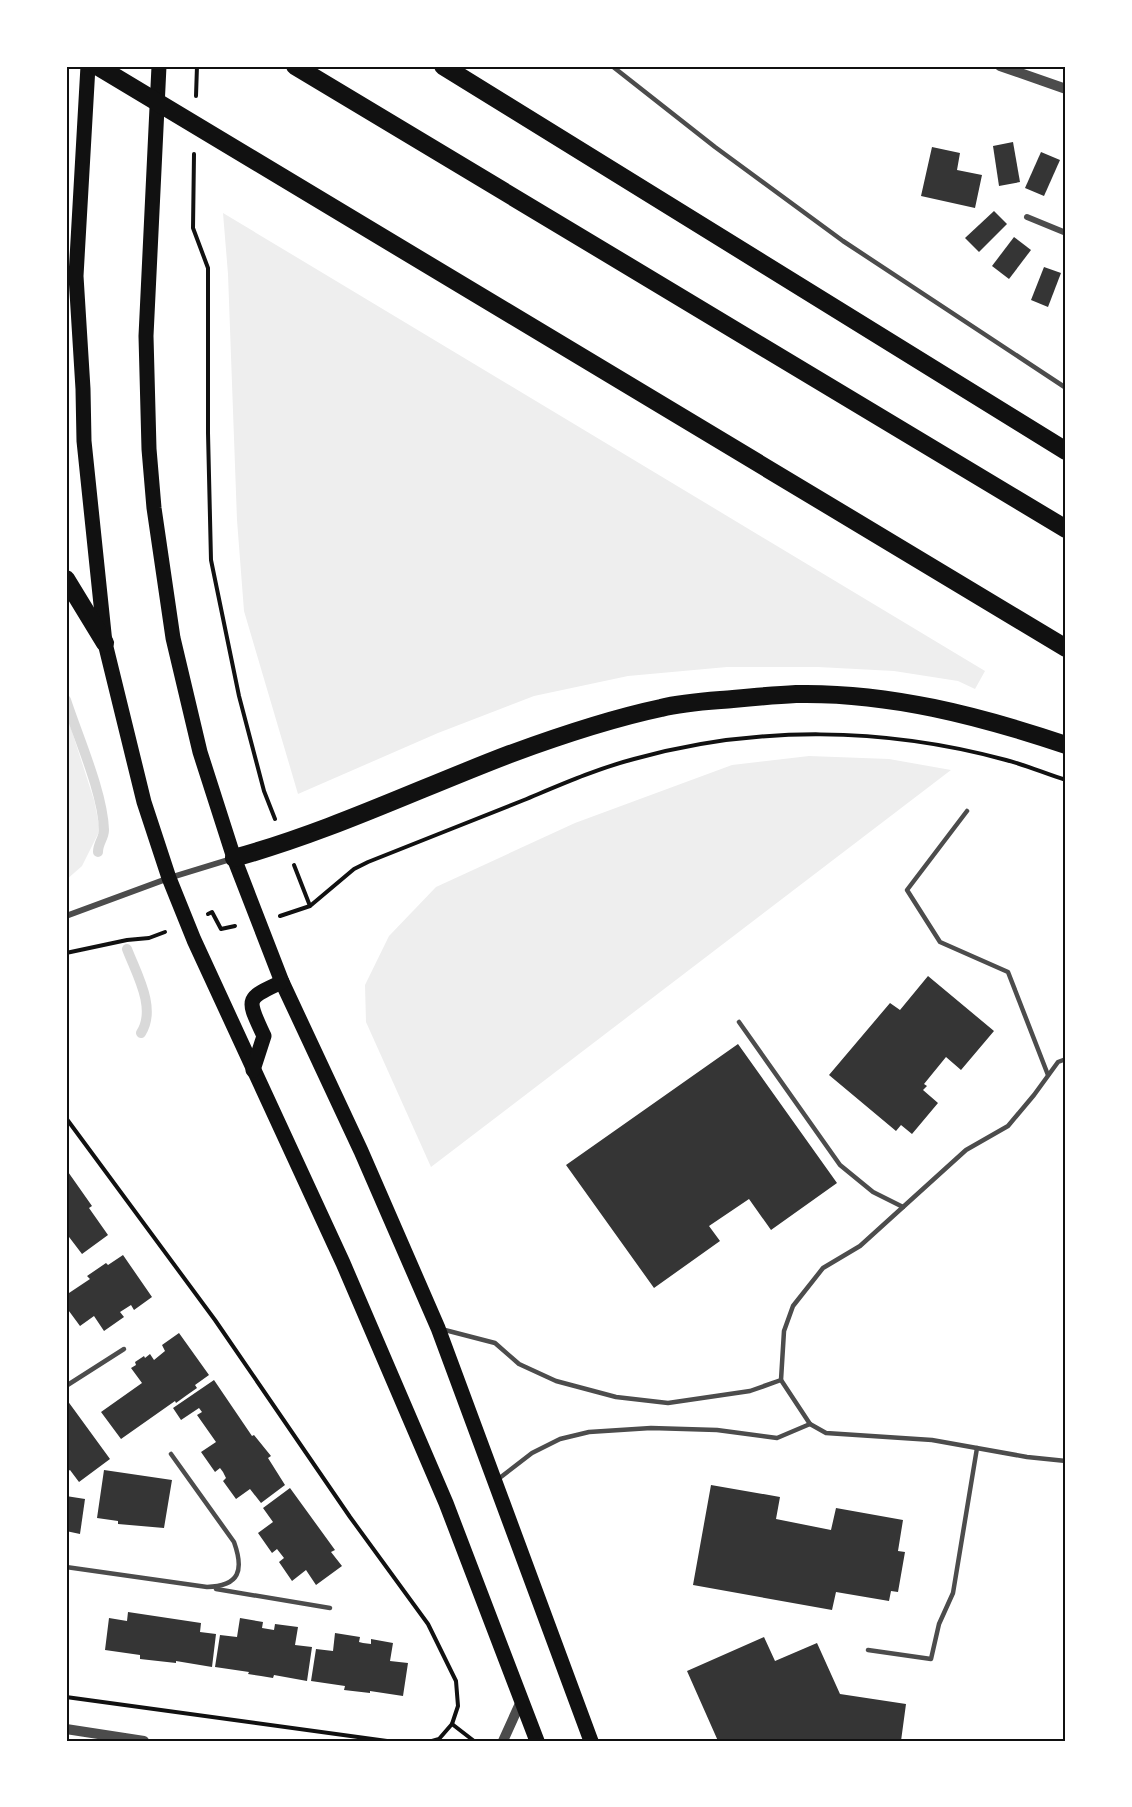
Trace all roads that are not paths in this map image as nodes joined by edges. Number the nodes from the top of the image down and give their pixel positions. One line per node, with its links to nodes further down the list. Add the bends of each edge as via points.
1 (88, 66): 15 (main road, via 76,276 84,441)
2 (97, 66): 16 (highway)
3 (159, 66): 19 (main road, via 146,336 154,508 173,638 187,701)
4 (295, 66): 13 (highway)
5 (443, 66): 12 (highway)
6 (612, 66): 11 (lane, via 843,241)
7 (1000, 66): 8 (street)
8 (1066, 89)
9 (1027, 217): 10 (street)
10 (1066, 233)
11 (1066, 388)
12 (1066, 452)
13 (1066, 529)
14 (66, 579): 15 (highway)
15 (105, 643): 20 (main road, via 144,802)
16 (1066, 648)
17 (1066, 745): 19 (highway, via 972,716 845,696 796,694 695,702 625,716 552,739 285,843)
18 (967, 811): 26 (lane, via 907,891 940,942 1008,972)
19 (234, 858): 20 (street); 22 (main road)
20 (169, 878): 21 (street); 25 (main road)
21 (66, 916)
22 (282, 982): 25 (main road, via 256,993 252,999 252,1010 264,1036); 28 (main road)
23 (739, 1022): 27 (lane, via 840,1165 873,1192)
24 (1066, 1059): 26 (lane, via 1058,1062)
25 (253, 1070): 41 (main road, via 399,1391)
26 (1048, 1076): 27 (lane, via 1008,1126 966,1150)
27 (903, 1207): 30 (lane, via 860,1246 824,1268 793,1306 784,1330)
28 (438, 1328): 30 (lane, via 495,1343 519,1365 556,1381 616,1397 668,1403 750,1391); 36 (main road)
29 (124, 1349): 31 (lane)
30 (780, 1380): 32 (lane)
31 (66, 1386)
32 (810, 1424): 33 (lane, via 826,1433 932,1440); 36 (lane, via 777,1438 662,1428 589,1432 560,1439 532,1453)
33 (977, 1448): 35 (lane); 40 (lane, via 953,1593 939,1624 931,1659)
34 (171, 1454): 38 (lane, via 234,1542 240,1558 235,1580 221,1587)
35 (1066, 1461)
36 (495, 1482): 46 (main road)
37 (66, 1567): 38 (lane)
38 (207, 1587): 39 (lane)
39 (330, 1608)
40 (868, 1650)
41 (522, 1700): 44 (street); 45 (main road)
42 (66, 1729): 43 (street)
43 (144, 1741)
44 (503, 1741)
45 (537, 1741)
46 (591, 1741)

